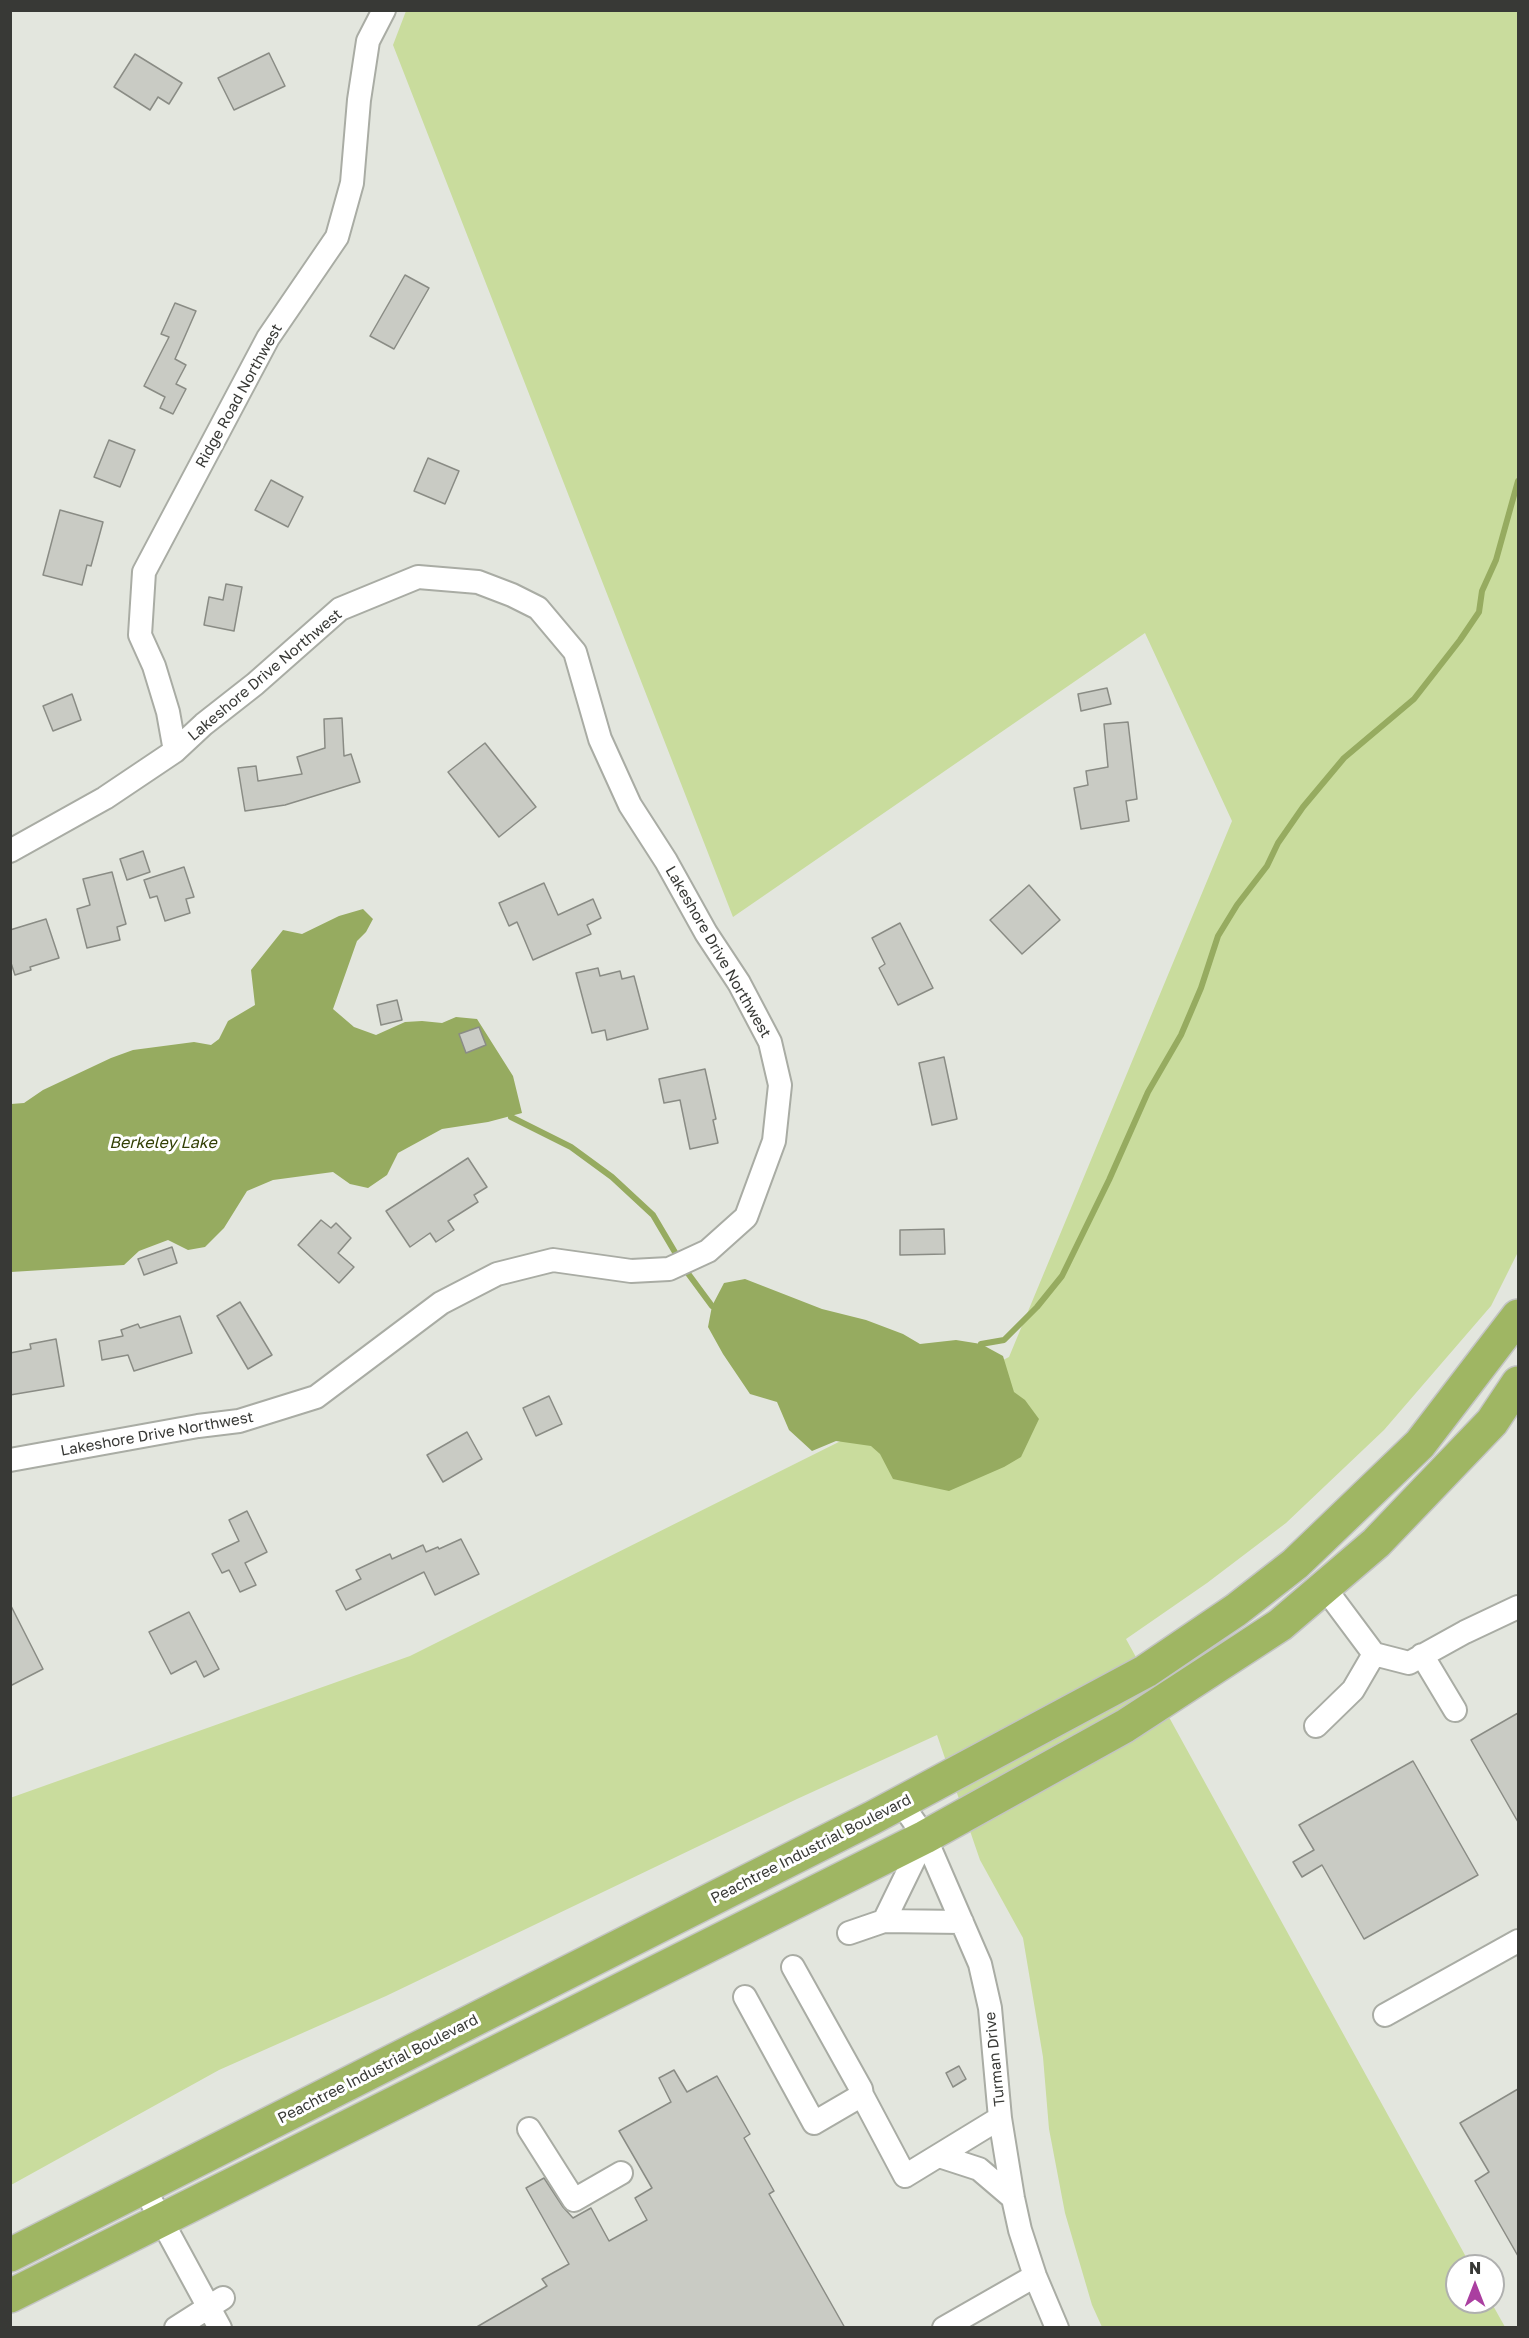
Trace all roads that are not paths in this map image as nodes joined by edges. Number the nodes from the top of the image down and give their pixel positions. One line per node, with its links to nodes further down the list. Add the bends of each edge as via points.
1 (384, 10): 2 (street, Ridge Road Northwest, via 368,41 352,183 337,237 268,338 144,572 140,635 168,712)
2 (175, 751): 3 (street, Lakeshore Drive Northwest, via 105,798); 6 (street, Lakeshore Drive Northwest, via 340,609 418,577 478,582 538,608 575,652 600,739 630,806 738,982 770,1042 780,1085 774,1141 746,1217 708,1251 669,1269 631,1271 553,1260 497,1274 441,1303 316,1397 239,1421)
3 (10, 851)
4 (1518, 1316): 13 (highway, Peachtree Industrial Boulevard, via 1420,1444 1295,1564 1146,1671)
5 (1518, 1383): 7 (highway, via 1492,1422 1376,1544)
6 (10, 1460)
7 (1324, 1587): 9 (street); 14 (highway, via 1280,1625 1125,1726)
8 (1518, 1607): 10 (street)
9 (1374, 1654): 10 (street, via 1409,1663); 12 (street, via 1353,1690)
10 (1422, 1655): 11 (street)
11 (1455, 1710)
12 (1316, 1726)
13 (901, 1803): 14 (street, Turman Drive); 27 (highway, Peachtree Industrial Boulevard)
14 (925, 1837): 15 (street); 16 (street, Turman Drive); 29 (highway)
15 (884, 1921): 16 (street); 17 (street)
16 (962, 1922): 23 (street, Turman Drive, via 980,1964 990,2008)
17 (849, 1933)
18 (1518, 1941): 21 (street)
19 (793, 1967): 22 (street)
20 (745, 1997): 22 (street, via 814,2123)
21 (1385, 2015)
22 (862, 2095): 25 (street, via 904,2176)
23 (1000, 2118): 25 (street); 28 (street, Turman Drive)
24 (529, 2129): 26 (street, via 574,2200)
25 (939, 2156): 28 (street, via 979,2169)
26 (621, 2173)
27 (144, 2187): 29 (street); 30 (highway, Peachtree Industrial Boulevard)
28 (1013, 2198): 31 (street, Turman Drive)
29 (160, 2220): 32 (highway); 33 (street)
30 (10, 2255)
31 (1035, 2276): 35 (street); 36 (street, Turman Drive)
32 (10, 2296)
33 (217, 2311): 34 (street)
34 (176, 2328)
35 (944, 2328)
36 (1057, 2328)

